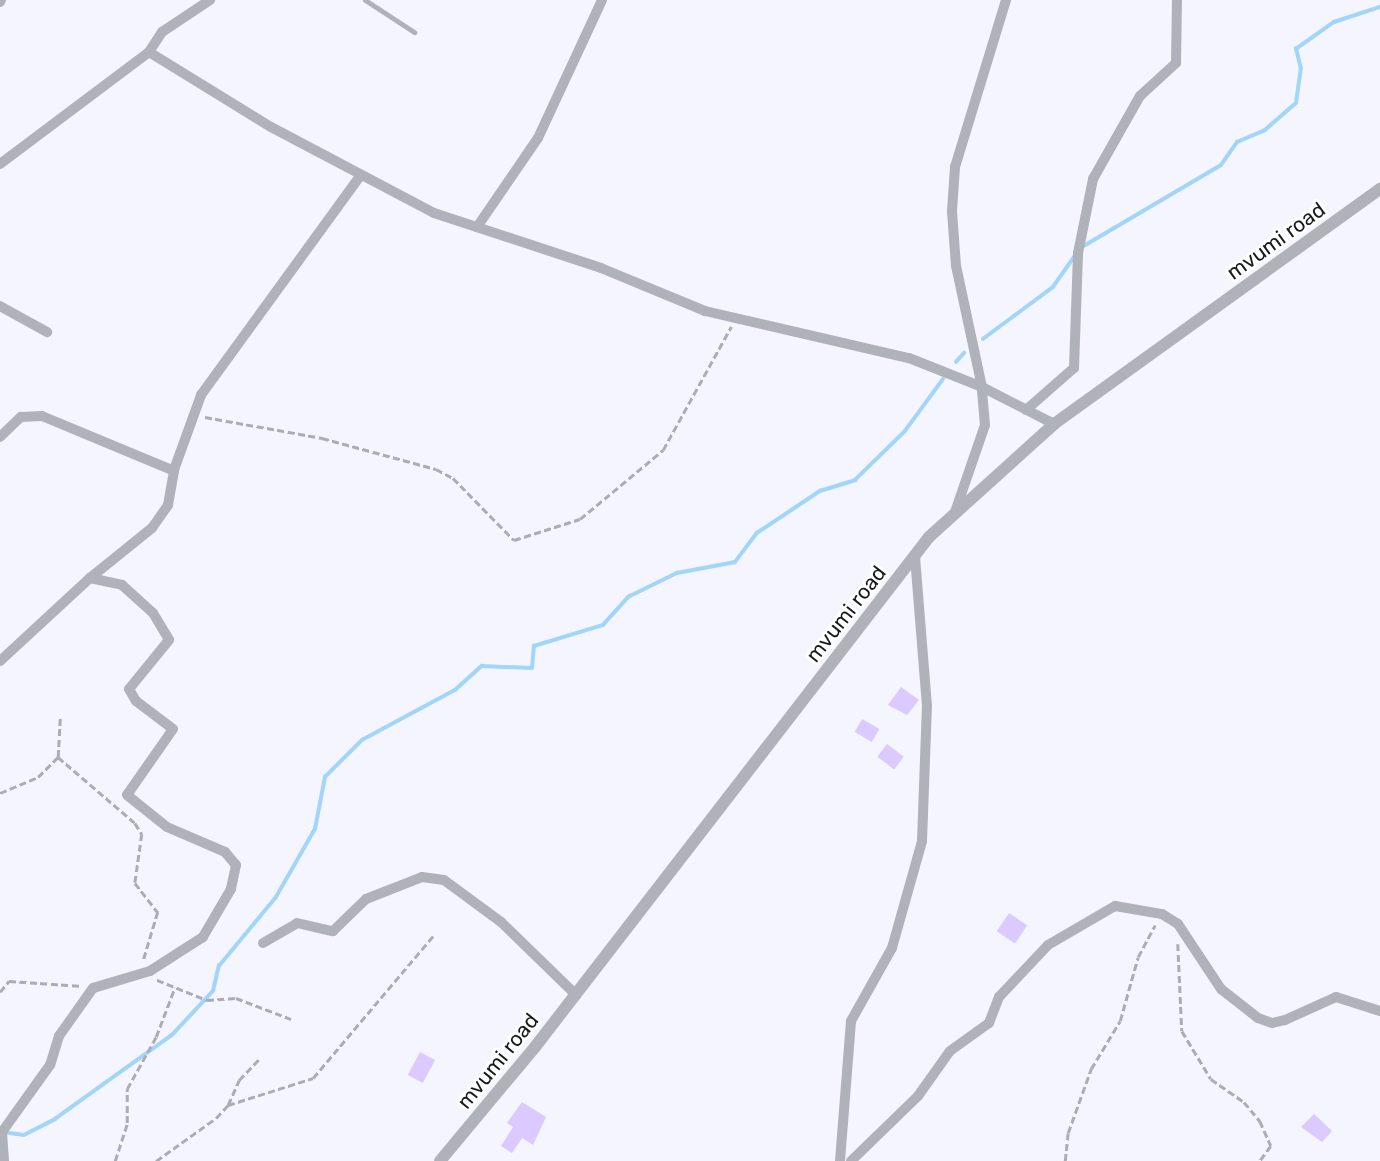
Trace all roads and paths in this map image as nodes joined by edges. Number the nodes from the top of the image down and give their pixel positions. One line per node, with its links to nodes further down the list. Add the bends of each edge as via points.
1 (211, 0): 7 (street, via 162,32)
2 (365, 0): 6 (lane)
3 (602, 0): 11 (street, via 538,138)
4 (1006, 0): 15 (street, via 955,167 952,211 956,266)
5 (1177, 0): 17 (street, via 1176,63 1140,96 1093,180 1077,253 1074,368)
6 (414, 32)
7 (149, 52): 8 (street); 9 (street)
8 (0, 164)
9 (360, 177): 11 (street, via 434,213); 16 (street)
10 (1380, 189): 18 (street, mvumi road)
11 (477, 227): 13 (street, via 601,268 705,311)
12 (0, 306): 14 (street)
13 (737, 318): 15 (street, via 909,358); 16 (path, via 663,450 580,519 514,540 453,478 436,469 322,438 207,419)
14 (47, 332)
15 (982, 387): 17 (street); 21 (street, via 982,439)
16 (195, 408): 20 (street)
17 (1026, 410): 18 (street)
18 (1055, 424): 21 (street, mvumi road)
19 (0, 437): 20 (street, via 21,417 42,416)
20 (174, 471): 23 (street, via 168,505 152,528)
21 (955, 512): 22 (street, mvumi road)
22 (915, 556): 37 (street, mvumi road); 47 (street, via 927,706 922,841 892,947 851,1021)
23 (90, 578): 24 (street); 32 (street, via 122,584 153,613 169,640 130,690 136,701 173,729 127,795 167,827 225,852 236,865 231,889 202,937 150,971)
24 (0, 662)
25 (60, 718): 26 (path)
26 (58, 757): 27 (path, via 38,777); 32 (path, via 142,834 135,883 158,912)
27 (0, 793)
28 (1162, 914): 29 (street); 48 (street, via 1115,906 1048,945 999,997 989,1023 950,1051 918,1096); 49 (path, via 1138,957 1120,1021 1091,1069 1068,1133)
29 (1178, 924): 38 (street, via 1221,989 1258,1018 1272,1023 1285,1020 1336,997); 42 (path, via 1182,1031 1211,1079 1244,1102 1260,1121 1272,1146)
30 (433, 936): 41 (path, via 313,1078)
31 (263, 943): 37 (street, via 297,923 333,931 366,899 422,877 444,880 501,922)
32 (136, 975): 35 (street)
33 (151, 979): 34 (path)
34 (175, 987): 39 (path, via 207,999 236,998); 44 (path, via 156,1037 127,1089 127,1123)
35 (93, 988): 36 (path, via 9,981); 43 (street, via 59,1036 50,1065 2,1132)
36 (0, 992)
37 (576, 995): 46 (street, mvumi road)
38 (1380, 1011)
39 (291, 1019)
40 (259, 1059): 41 (path, via 239,1080)
41 (228, 1105): 45 (path, via 200,1133)
42 (1262, 1160)
43 (4, 1161)
44 (115, 1161)
45 (156, 1161)
46 (440, 1161)
47 (840, 1161)
48 (850, 1161)
49 (1065, 1161)

